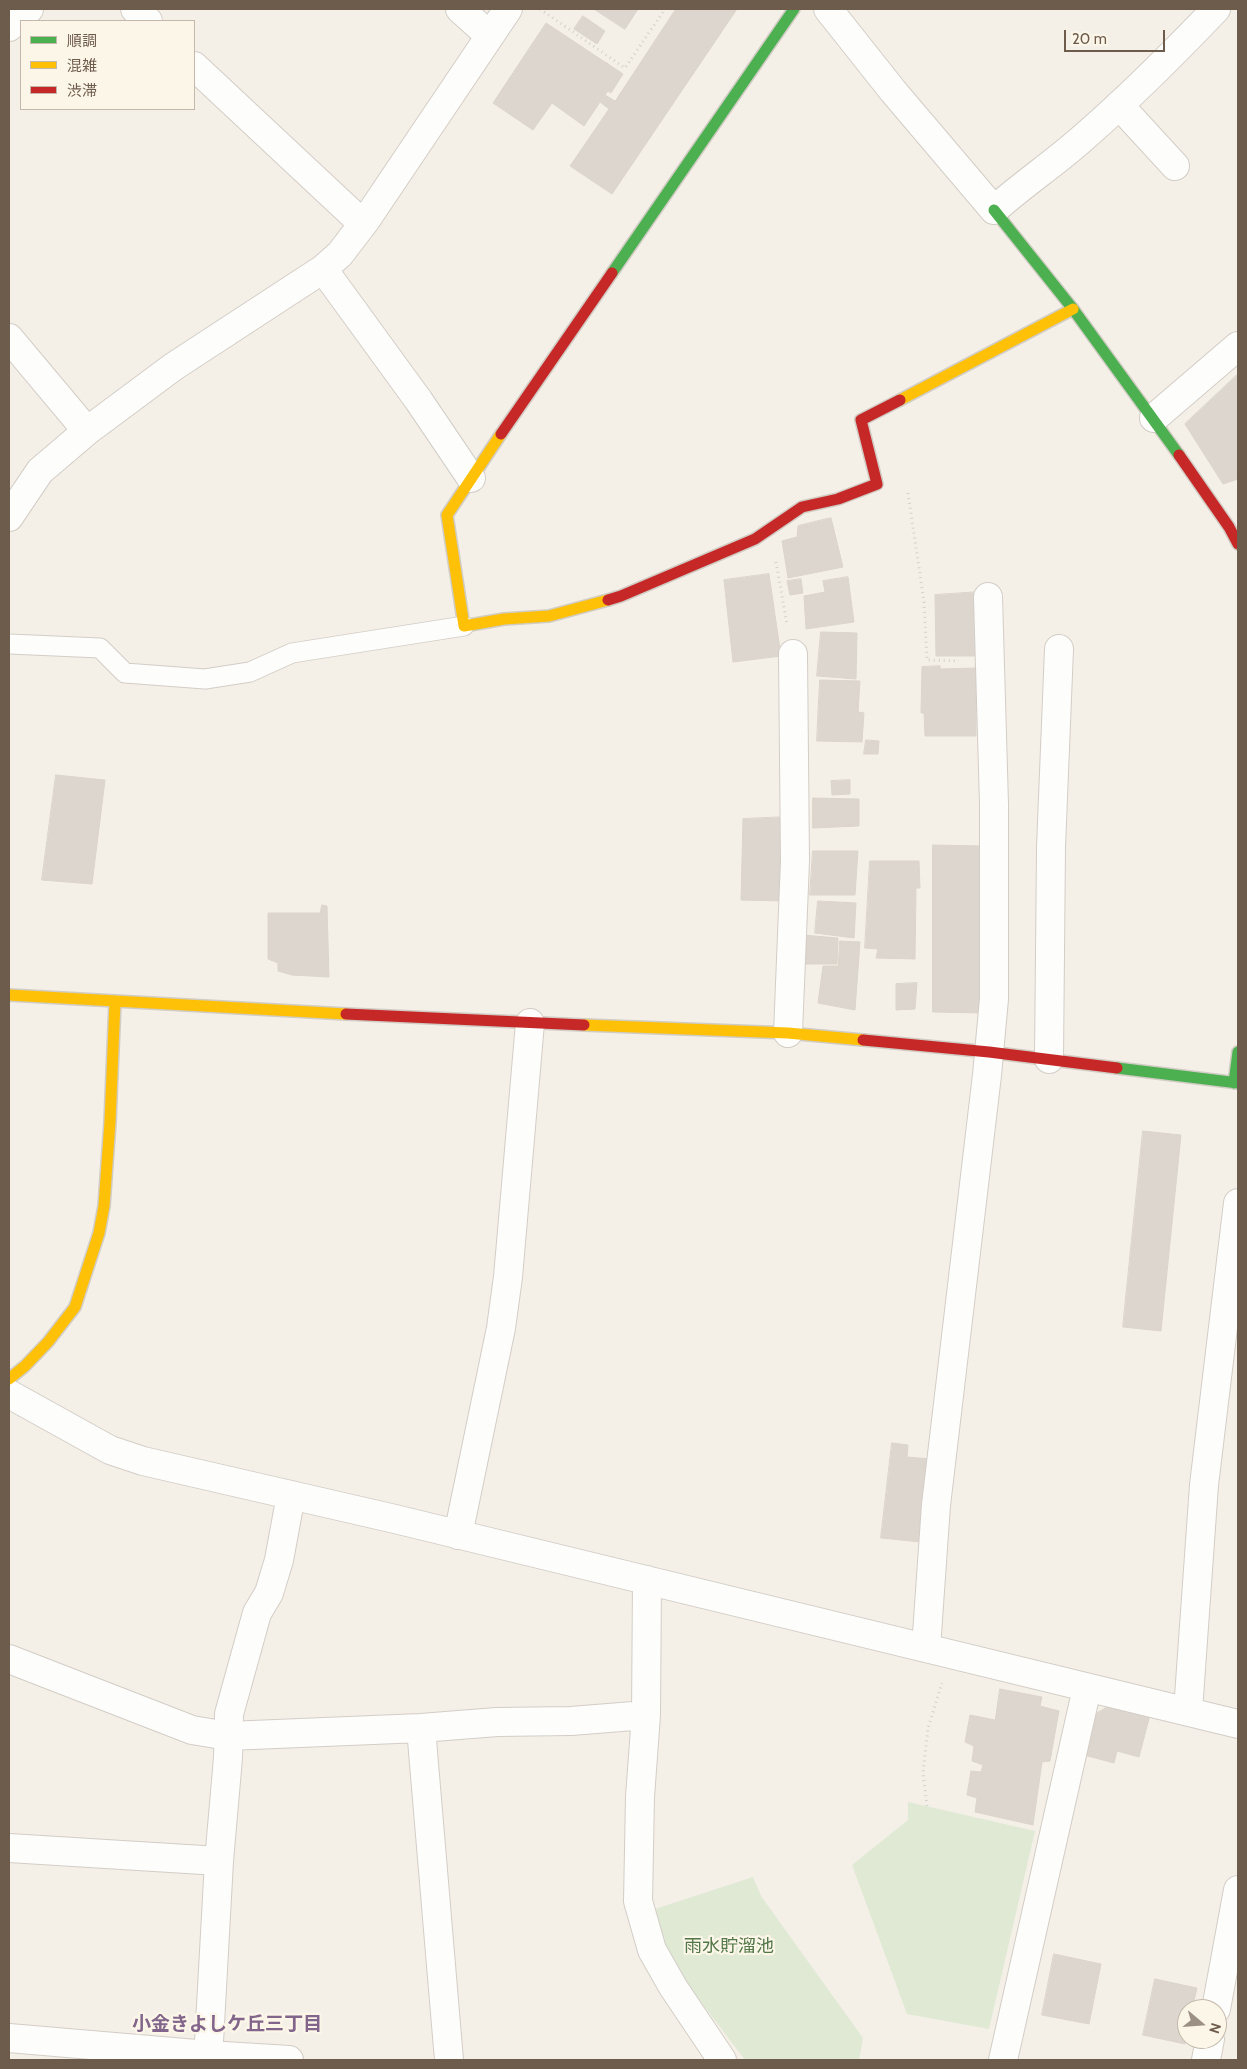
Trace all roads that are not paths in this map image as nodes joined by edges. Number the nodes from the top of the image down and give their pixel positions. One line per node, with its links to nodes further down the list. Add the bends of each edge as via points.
1 (29, 9): 9 (street)
2 (135, 9): 8 (street)
3 (460, 9): 10 (street)
4 (508, 9): 10 (street)
5 (794, 9): 22 (street)
6 (828, 9): 14 (street)
7 (1216, 9): 12 (street)
8 (147, 20)
9 (9, 27)
10 (490, 36): 15 (street)
11 (195, 67): 15 (street)
12 (1119, 105): 13 (street); 14 (street)
13 (1176, 166)
14 (994, 210): 17 (street)
15 (363, 224): 16 (street, via 340,254)
16 (323, 269): 21 (street, via 173,367); 22 (street)
17 (1073, 309): 20 (street); 26 (street, via 861,420 877,484 838,499 802,507 755,539 621,596 549,616)
18 (9, 338): 21 (street)
19 (1238, 346): 20 (street)
20 (1154, 418): 24 (street)
21 (87, 431): 23 (street, via 40,470)
22 (471, 478): 26 (street, via 447,515)
23 (9, 517)
24 (1238, 544)
25 (988, 597): 34 (street, via 994,804 994,999)
26 (464, 626): 27 (lane, via 292,653 250,672 205,680 125,673 100,648)
27 (9, 644)
28 (1059, 649): 36 (street)
29 (793, 654): 33 (street, via 795,861)
30 (9, 995): 31 (street)
31 (116, 1002): 32 (street); 39 (street, via 109,1140 100,1233 75,1307 48,1342)
32 (530, 1022): 33 (street); 42 (street, via 501,1328)
33 (788, 1033): 34 (street)
34 (989, 1052): 36 (street); 44 (street, via 936,1505)
35 (1238, 1052): 37 (street)
36 (1049, 1059): 37 (street)
37 (1236, 1083)
38 (1238, 1203): 47 (street, via 1204,1485)
39 (9, 1379)
40 (9, 1394): 41 (street, via 110,1450 143,1461)
41 (291, 1495): 42 (street); 51 (street, via 279,1560 269,1593 257,1613 240,1670 229,1714)
42 (458, 1535): 43 (street)
43 (647, 1580): 44 (street); 48 (street)
44 (938, 1651): 46 (street)
45 (9, 1659): 51 (street, via 192,1730)
46 (1087, 1688): 47 (street); 61 (street)
47 (1188, 1712): 49 (street)
48 (646, 1714): 50 (street); 60 (street, via 638,1901 652,1950)
49 (1238, 1724)
50 (421, 1728): 51 (street); 59 (street)
51 (228, 1736): 53 (street)
52 (9, 1848): 53 (street)
53 (219, 1861): 57 (street)
54 (1238, 1890): 55 (street)
55 (1218, 1999)
56 (9, 2038): 57 (street)
57 (208, 2058): 58 (street)
58 (289, 2060)
59 (449, 2060)
60 (722, 2060)
61 (1003, 2060)

